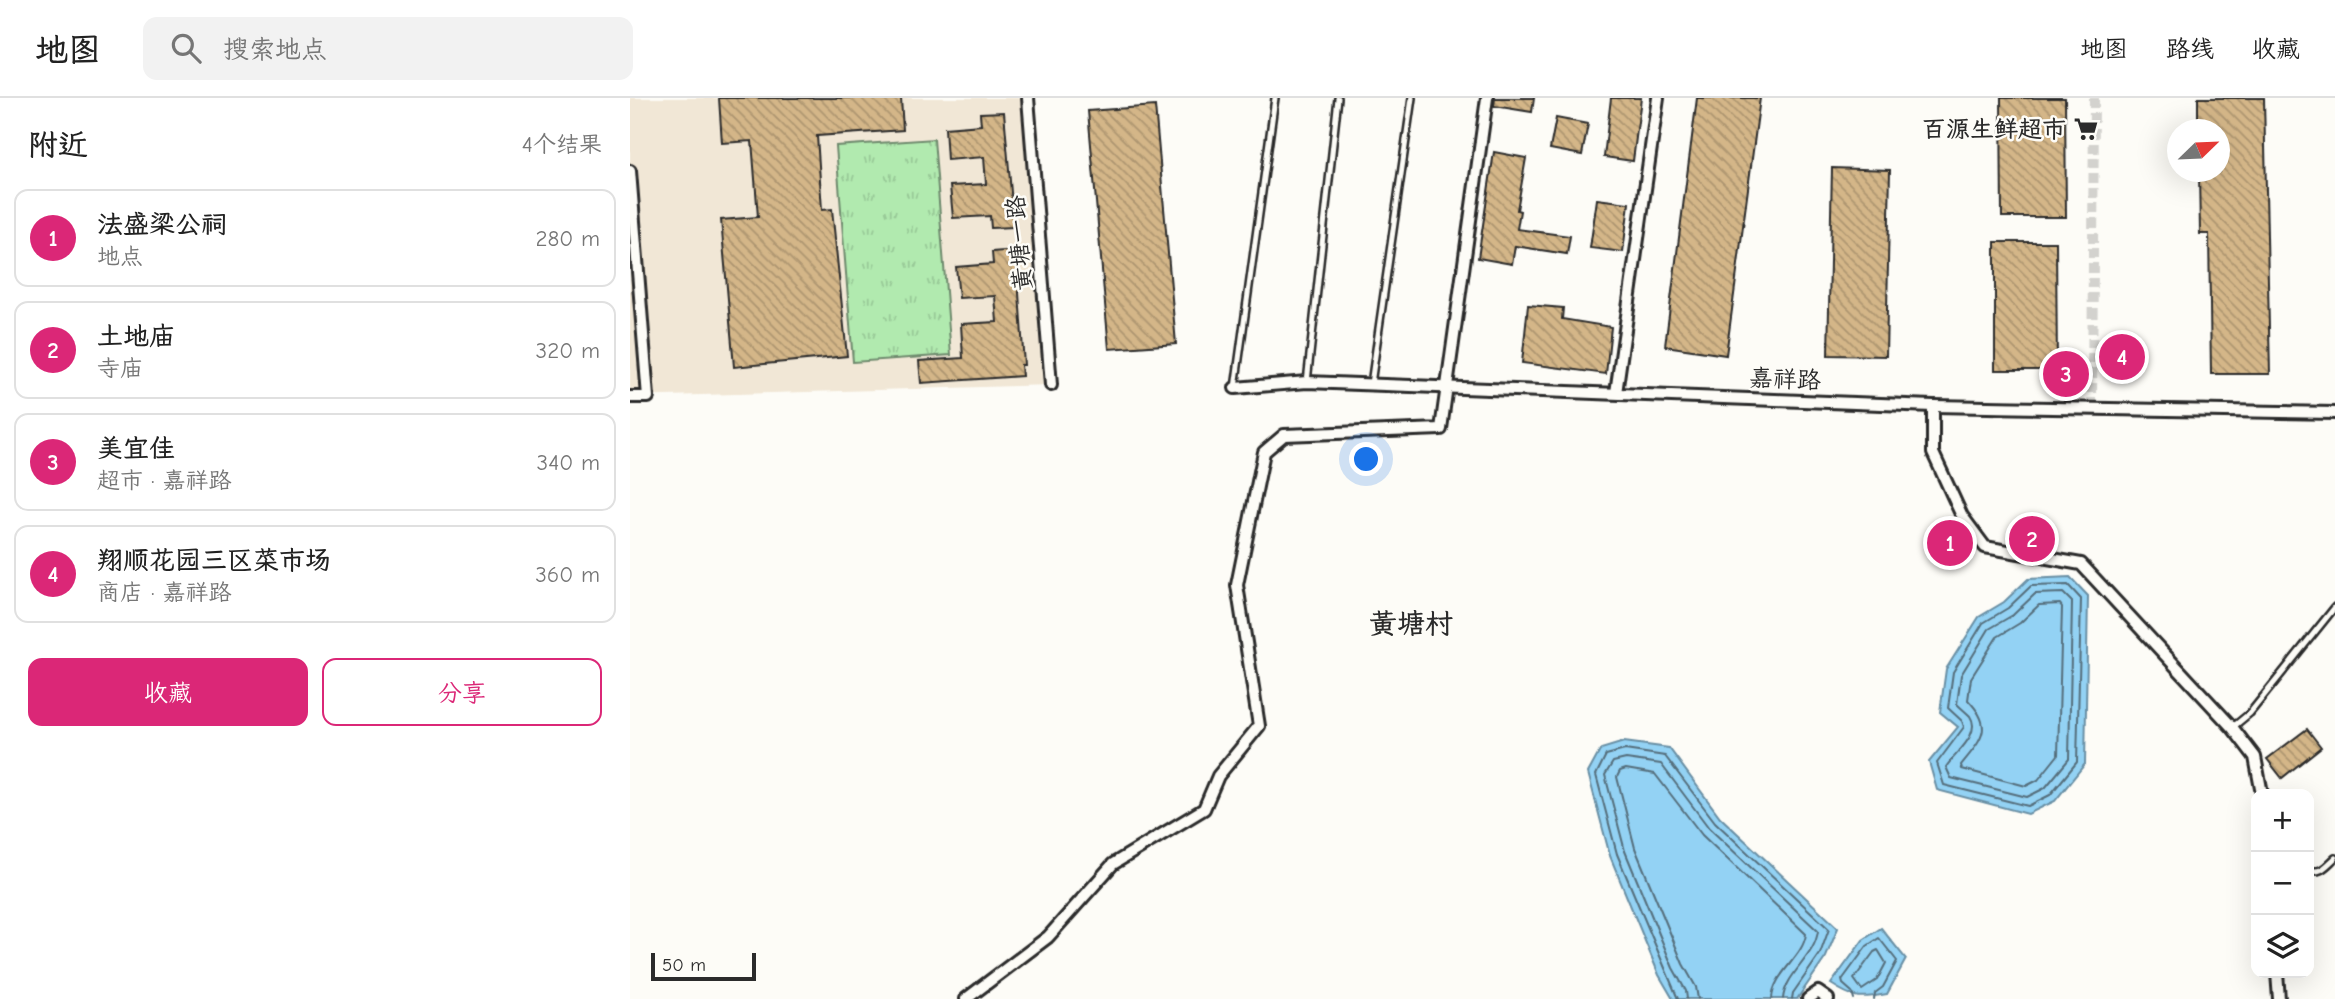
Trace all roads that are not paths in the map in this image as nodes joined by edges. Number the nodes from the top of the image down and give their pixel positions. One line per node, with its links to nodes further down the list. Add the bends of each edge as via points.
1 (1028, 98): 10 (street, 黄塘一路)
2 (1275, 98): 12 (lane)
3 (1338, 98): 8 (lane)
4 (1412, 98): 9 (lane)
5 (1487, 98): 11 (street)
6 (1658, 98): 13 (street)
7 (630, 171): 14 (street, via 648,397)
8 (1307, 382): 9 (street, 嘉祥路); 12 (street, 嘉祥路)
9 (1371, 384): 11 (street, 嘉祥路)
10 (1051, 385)
11 (1448, 387): 13 (street, 嘉祥路); 23 (street, via 1441,429 1284,435 1264,452 1237,585 1259,726 1218,776 1204,809 1113,864 1048,937)
12 (1235, 388)
13 (1616, 393): 15 (street, 嘉祥路)
14 (630, 397)
15 (1933, 406): 16 (street, 嘉祥路); 18 (street, via 1933,453 1962,516 1985,547 2081,564)
16 (2335, 413)
17 (2335, 607): 18 (lane, via 2250,713)
18 (2232, 727): 19 (street, via 2255,757)
19 (2261, 789)
20 (2335, 858): 21 (lane)
21 (2314, 872)
22 (2277, 978): 26 (street)
23 (966, 999)
24 (1808, 999): 25 (street, via 1818,992)
25 (1828, 999)
26 (2279, 999)

